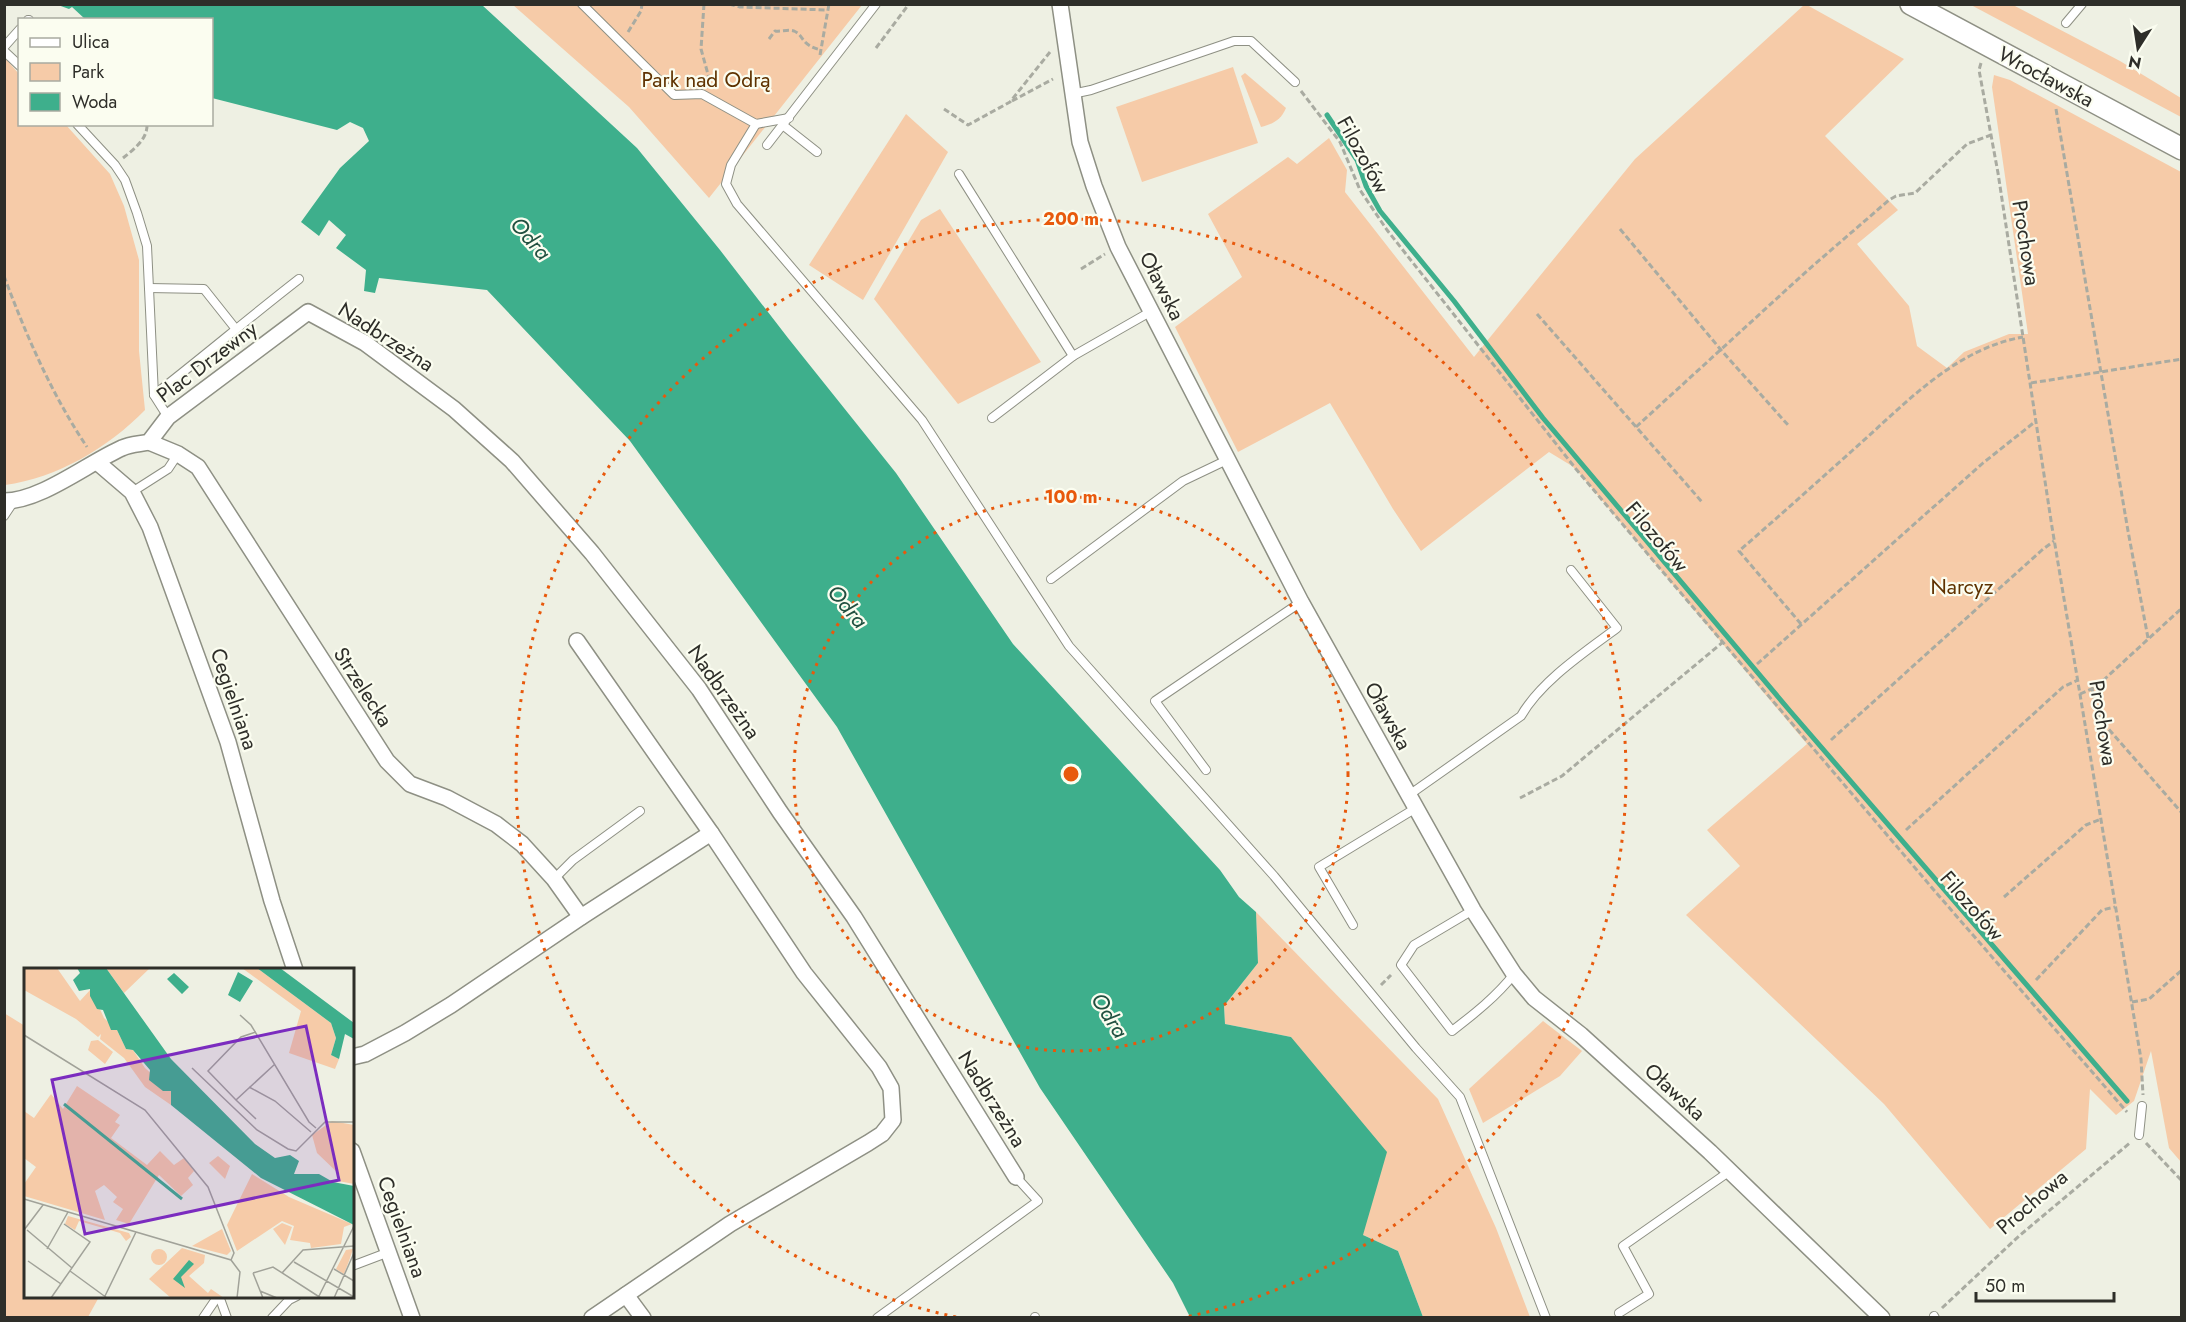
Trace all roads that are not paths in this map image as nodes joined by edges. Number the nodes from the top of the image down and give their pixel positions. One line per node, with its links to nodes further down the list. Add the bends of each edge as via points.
1 (582, 4): 13 (lane, via 674,95 702,94)
2 (876, 4): 12 (lane)
3 (1060, 4): 11 (street, Oławska)
4 (1911, 4): 17 (street, Wrocławska)
5 (2082, 4): 6 (lane)
6 (2066, 23)
7 (18, 32): 8 (lane)
8 (4, 49): 9 (lane)
9 (18, 64)
10 (1295, 82): 11 (lane, via 1251,41 1234,40)
11 (1072, 94): 23 (street, Oławska, via 1080,142 1094,186)
12 (789, 118): 13 (lane); 15 (lane)
13 (756, 124): 70 (lane, via 731,165 726,184 737,204 922,420 1069,646 1274,876 1460,1097)
14 (79, 126): 21 (lane, via 125,180 147,246)
15 (784, 126): 16 (lane); 18 (lane)
16 (767, 145)
17 (2181, 149)
18 (817, 152)
19 (959, 174): 25 (lane)
20 (300, 279): 24 (lane)
21 (149, 288): 24 (lane, via 204,289); 26 (lane)
22 (308, 312): 27 (street, Plac Drzewny); 55 (street, Nadbrzeżna, via 364,344 454,409 512,461 592,553 699,689 854,917)
23 (1150, 312): 25 (lane); 31 (street, Oławska)
24 (235, 328): 26 (lane)
25 (1073, 356): 28 (lane)
26 (154, 395): 27 (lane)
27 (168, 417): 29 (street, Plac Drzewny)
28 (992, 418)
29 (149, 442): 30 (street, Strzelecka); 32 (street, via 124,447)
30 (178, 454): 33 (lane, via 168,469); 44 (street, Strzelecka, via 198,467 387,761 410,784 496,824 522,844)
31 (1227, 460): 37 (lane, via 1183,481); 38 (street, Oławska)
32 (97, 462): 33 (street, Cegielniana); 34 (street, via 50,487)
33 (132, 492): 48 (street, Cegielniana, via 150,528 228,741)
34 (9, 501): 35 (lane)
35 (4, 516)
36 (1571, 570): 41 (lane, via 1617,628 1530,700 1521,716)
37 (1051, 579)
38 (1301, 602): 40 (lane, via 1155,701); 41 (street, Oławska)
39 (577, 641): 43 (street)
40 (1206, 770)
41 (1413, 802): 45 (street, Oławska); 47 (lane, via 1319,867)
42 (640, 811): 44 (lane, via 573,860)
43 (711, 834): 46 (street); 58 (street, via 804,973 879,1067 891,1088 893,1120 882,1134 730,1224)
44 (554, 879): 46 (street, Strzelecka)
45 (1473, 910): 49 (street, Oławska); 49 (lane, via 1414,945 1401,965 1452,1031)
46 (581, 916): 50 (street, via 423,1022)
47 (1353, 924)
48 (295, 968)
49 (1514, 974): 54 (street, Oławska, via 1534,998 1581,1035)
50 (354, 1057)
51 (2142, 1106): 52 (lane)
52 (2139, 1135)
53 (354, 1156): 56 (street, Cegielniana)
54 (1730, 1170): 62 (lane, via 1623,1246 1649,1294); 71 (street, Oławska)
55 (1016, 1177): 69 (lane, via 1038,1201)
56 (389, 1252): 57 (lane); 66 (street, Cegielniana)
57 (354, 1265)
58 (626, 1295): 67 (street); 68 (street)
59 (217, 1298): 63 (lane)
60 (220, 1298): 64 (lane)
61 (293, 1298): 65 (lane)
62 (1619, 1313)
63 (203, 1317)
64 (227, 1317)
65 (272, 1317)
66 (412, 1317)
67 (592, 1317)
68 (643, 1317)
69 (877, 1317)
70 (1546, 1317)
71 (1882, 1317)

